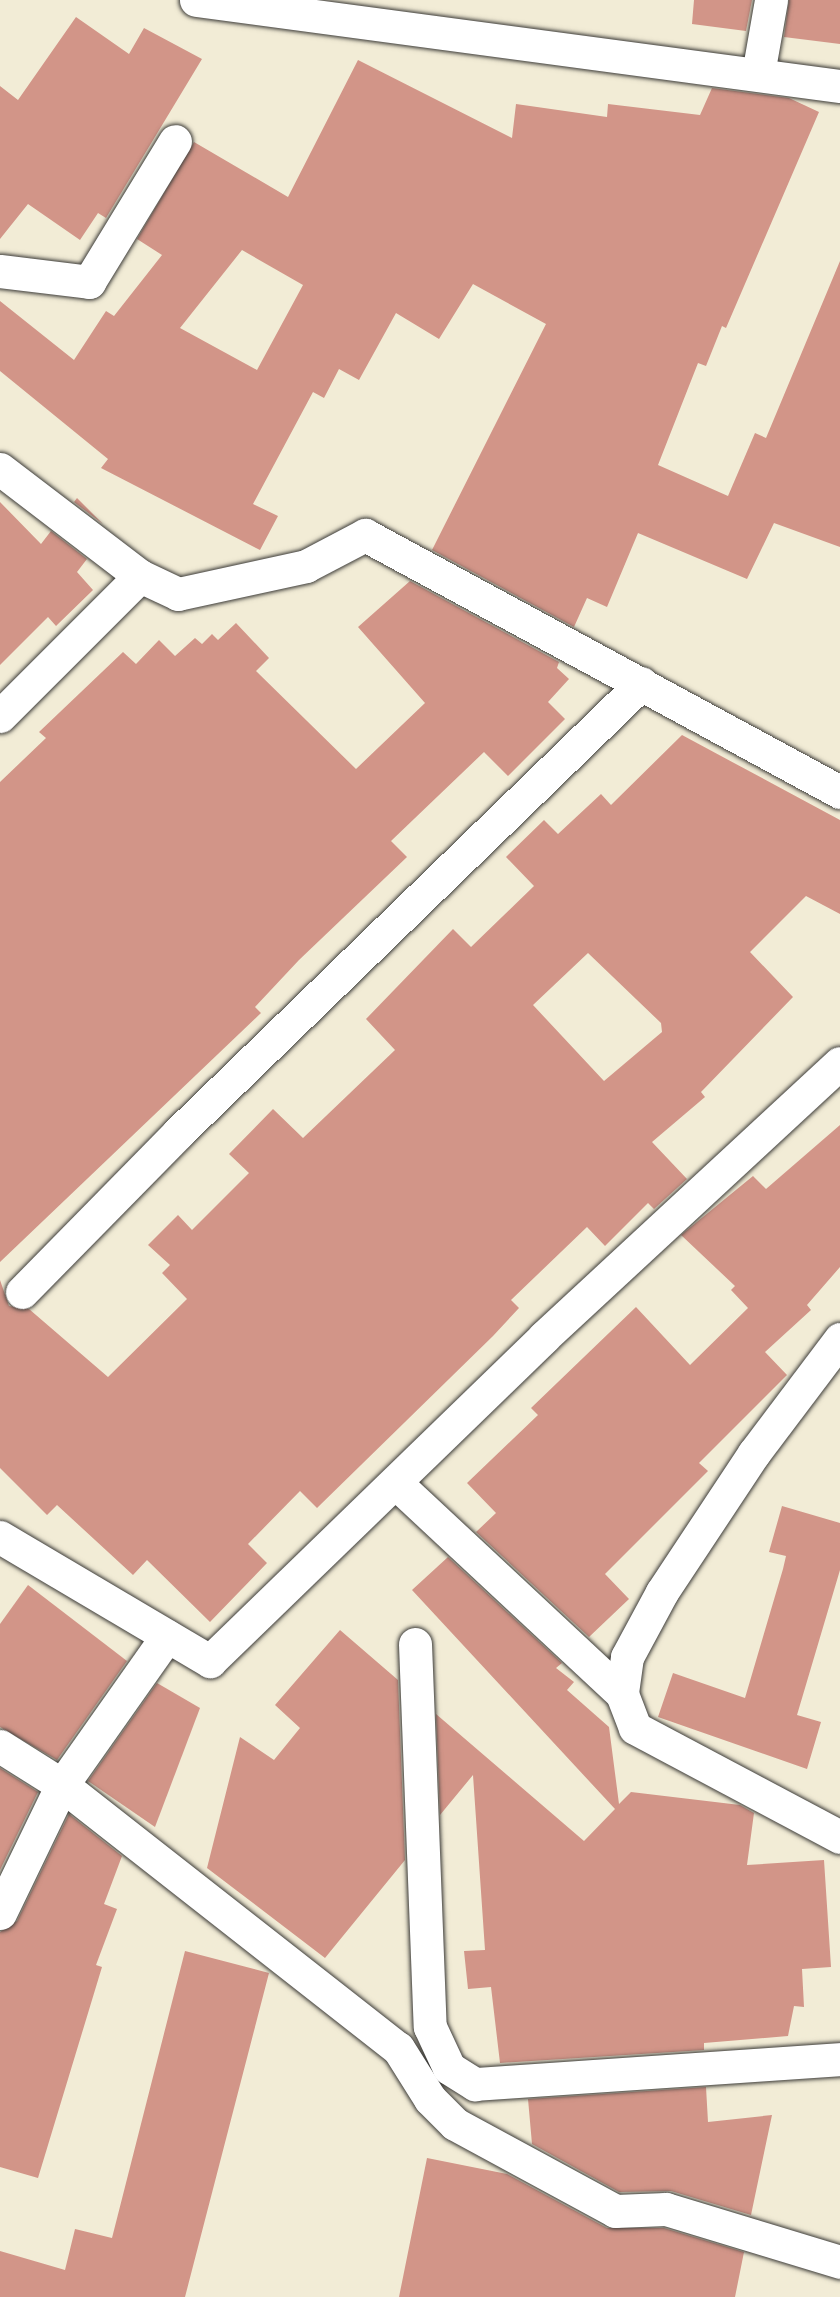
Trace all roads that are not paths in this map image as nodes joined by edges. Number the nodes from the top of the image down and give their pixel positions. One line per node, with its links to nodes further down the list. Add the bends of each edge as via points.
1 (196, 0): 3 (street)
2 (771, 0): 3 (street)
3 (758, 74): 4 (street)
4 (840, 86)
5 (175, 141): 6 (street, via 89,282)
6 (0, 271)
7 (0, 469): 8 (street)
8 (140, 576): 9 (street, via 178,594 306,566 365,535); 10 (street)
9 (642, 683): 11 (street); 13 (street, via 178,1133)
10 (0, 716)
11 (840, 792)
12 (840, 1063): 15 (street, via 544,1337)
13 (22, 1292)
14 (840, 1339): 19 (street, via 754,1452 662,1592 627,1657)
15 (398, 1485): 17 (street, via 210,1661); 19 (street)
16 (0, 1537): 17 (street)
17 (167, 1636): 21 (street)
18 (415, 1644): 24 (street, via 430,2027 449,2068 475,2084)
19 (622, 1694): 22 (street, via 635,1728)
20 (0, 1746): 21 (street)
21 (62, 1785): 23 (street); 25 (street, via 398,2048 430,2099 455,2124 615,2211 666,2209)
22 (840, 1837)
23 (0, 1913)
24 (840, 2059)
25 (840, 2262)

